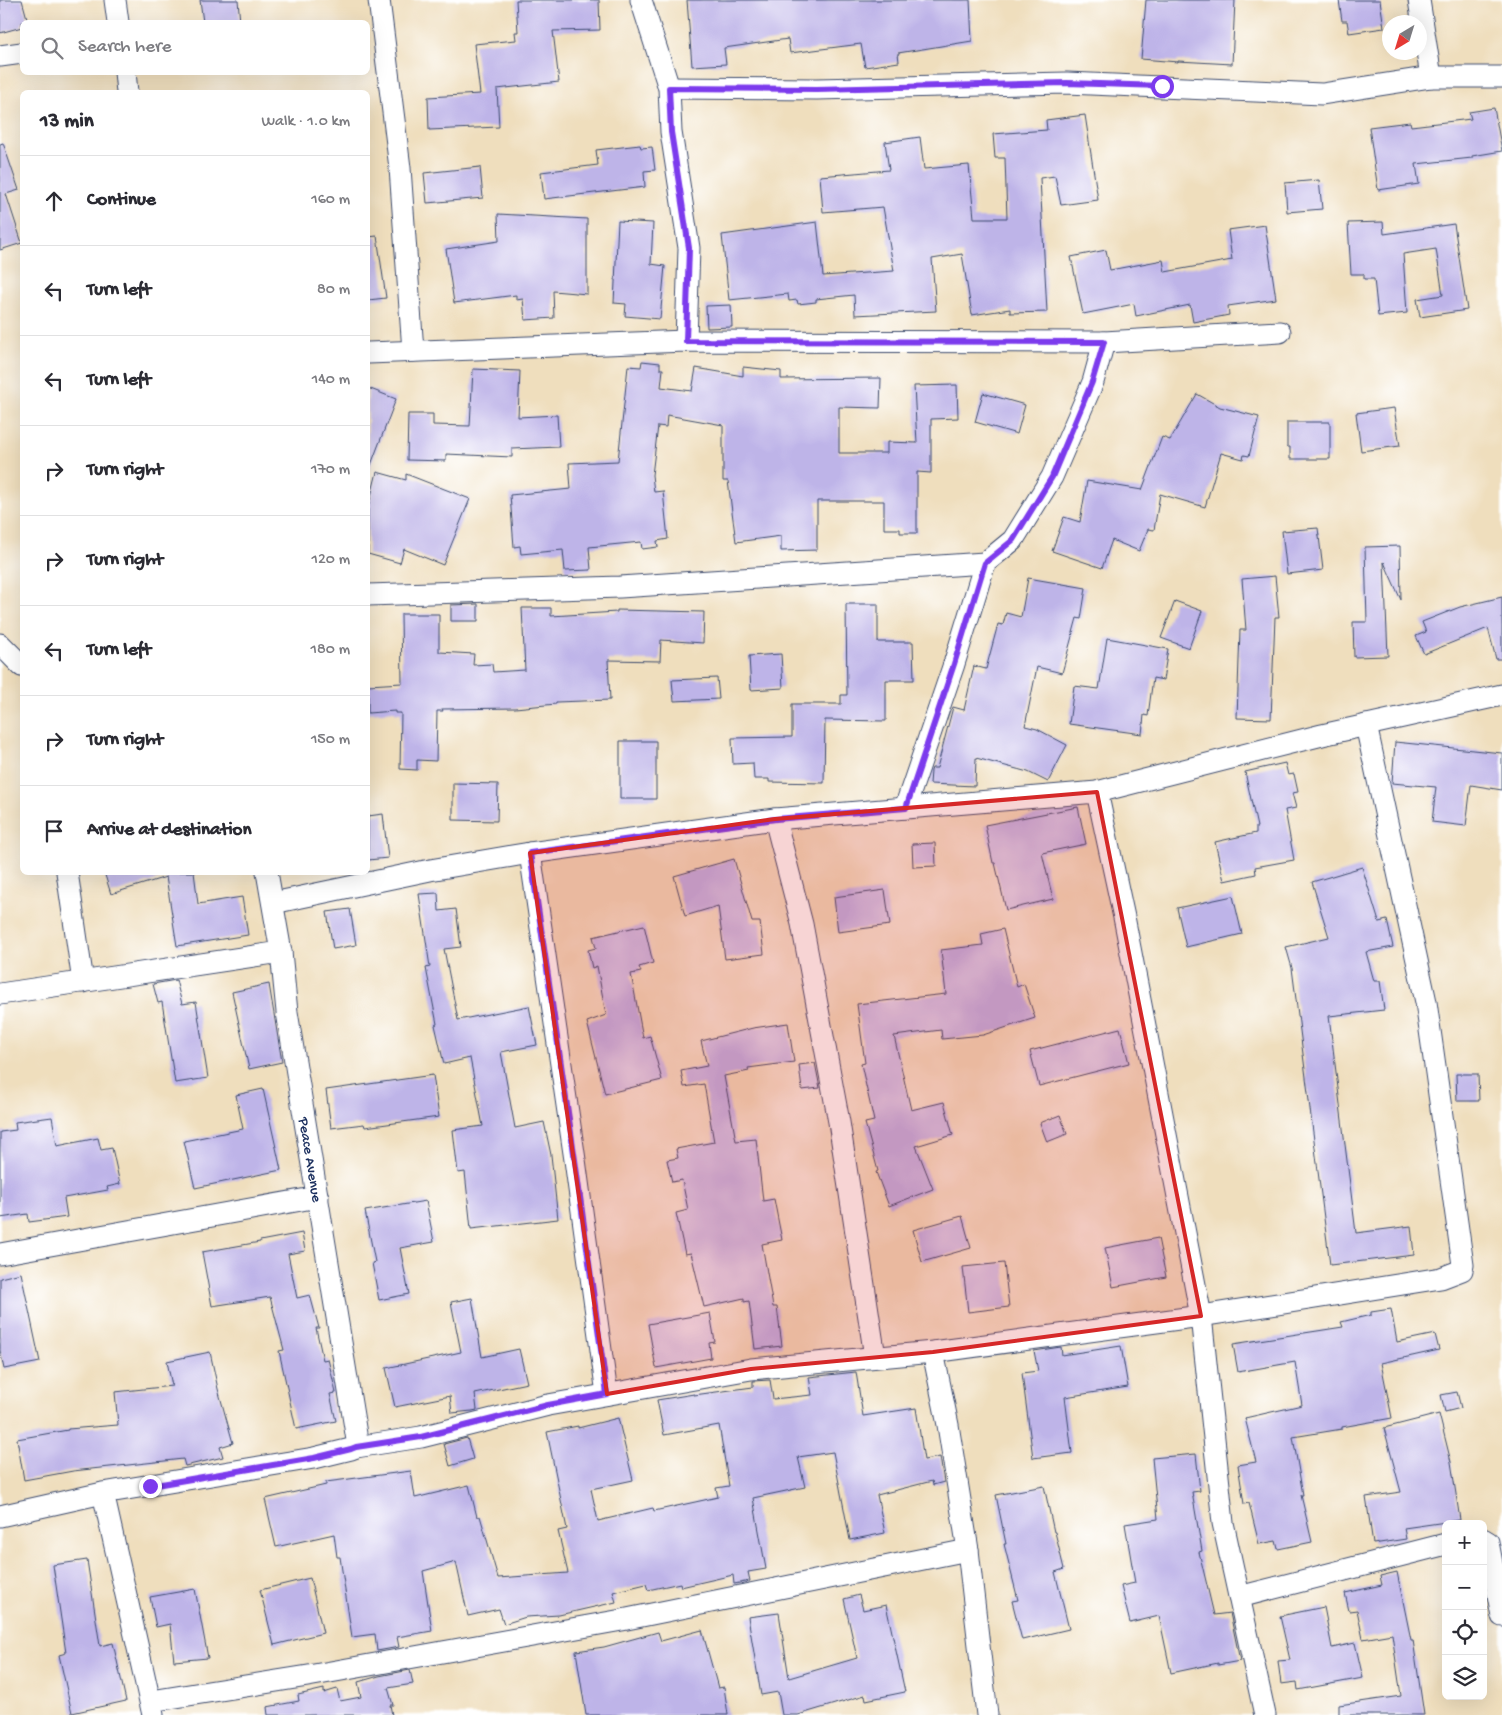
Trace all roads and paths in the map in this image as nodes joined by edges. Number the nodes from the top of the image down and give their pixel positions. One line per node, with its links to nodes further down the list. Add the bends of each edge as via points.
1 (115, 0): 5 (street)
2 (379, 0): 16 (street, via 400,168)
3 (641, 0): 11 (street)
4 (1419, 0): 9 (street)
5 (118, 20)
6 (20, 53): 7 (street)
7 (0, 56)
8 (125, 75): 12 (street)
9 (1432, 77): 10 (street); 11 (street, via 1322,94 1067,83 817,89)
10 (1502, 77)
11 (669, 88): 14 (street, via 671,132 689,248)
12 (128, 90)
13 (1280, 332): 15 (street)
14 (686, 341): 15 (street); 16 (street)
15 (1104, 342): 18 (street, via 1092,382 1052,477 1013,540)
16 (413, 351): 17 (street)
17 (370, 353)
18 (985, 563): 19 (street, via 620,587); 25 (street)
19 (370, 596)
20 (0, 644): 21 (street)
21 (20, 664)
22 (1502, 696): 23 (street)
23 (1366, 725): 24 (street); 36 (street, via 1426,1002 1462,1270 1441,1278)
24 (1097, 792): 25 (street); 36 (street)
25 (906, 808): 26 (street)
26 (776, 819): 27 (street); 38 (street, via 802,924 840,1122)
27 (530, 853): 30 (street); 39 (street)
28 (67, 875): 32 (street)
29 (268, 875): 30 (street, Peace Avenue)
30 (273, 903): 31 (street, Peace Avenue)
31 (280, 952): 32 (street); 34 (street, Peace Avenue)
32 (83, 982): 33 (street)
33 (0, 994)
34 (318, 1197): 35 (street); 40 (street, Peace Avenue)
35 (0, 1254)
36 (1201, 1316): 37 (street); 46 (street, via 1223,1523)
37 (933, 1352): 38 (street); 45 (street)
38 (874, 1357): 39 (street, via 751,1369)
39 (607, 1394): 40 (street, via 548,1405 421,1437)
40 (356, 1447): 41 (street, via 314,1458)
41 (103, 1493): 42 (street); 48 (street)
42 (0, 1516)
43 (1487, 1541): 47 (street)
44 (1442, 1545): 46 (street)
45 (968, 1550): 48 (street, via 622,1620 308,1676); 49 (street)
46 (1239, 1597): 50 (street)
47 (1502, 1616)
48 (152, 1708)
49 (987, 1715)
50 (1264, 1715)

